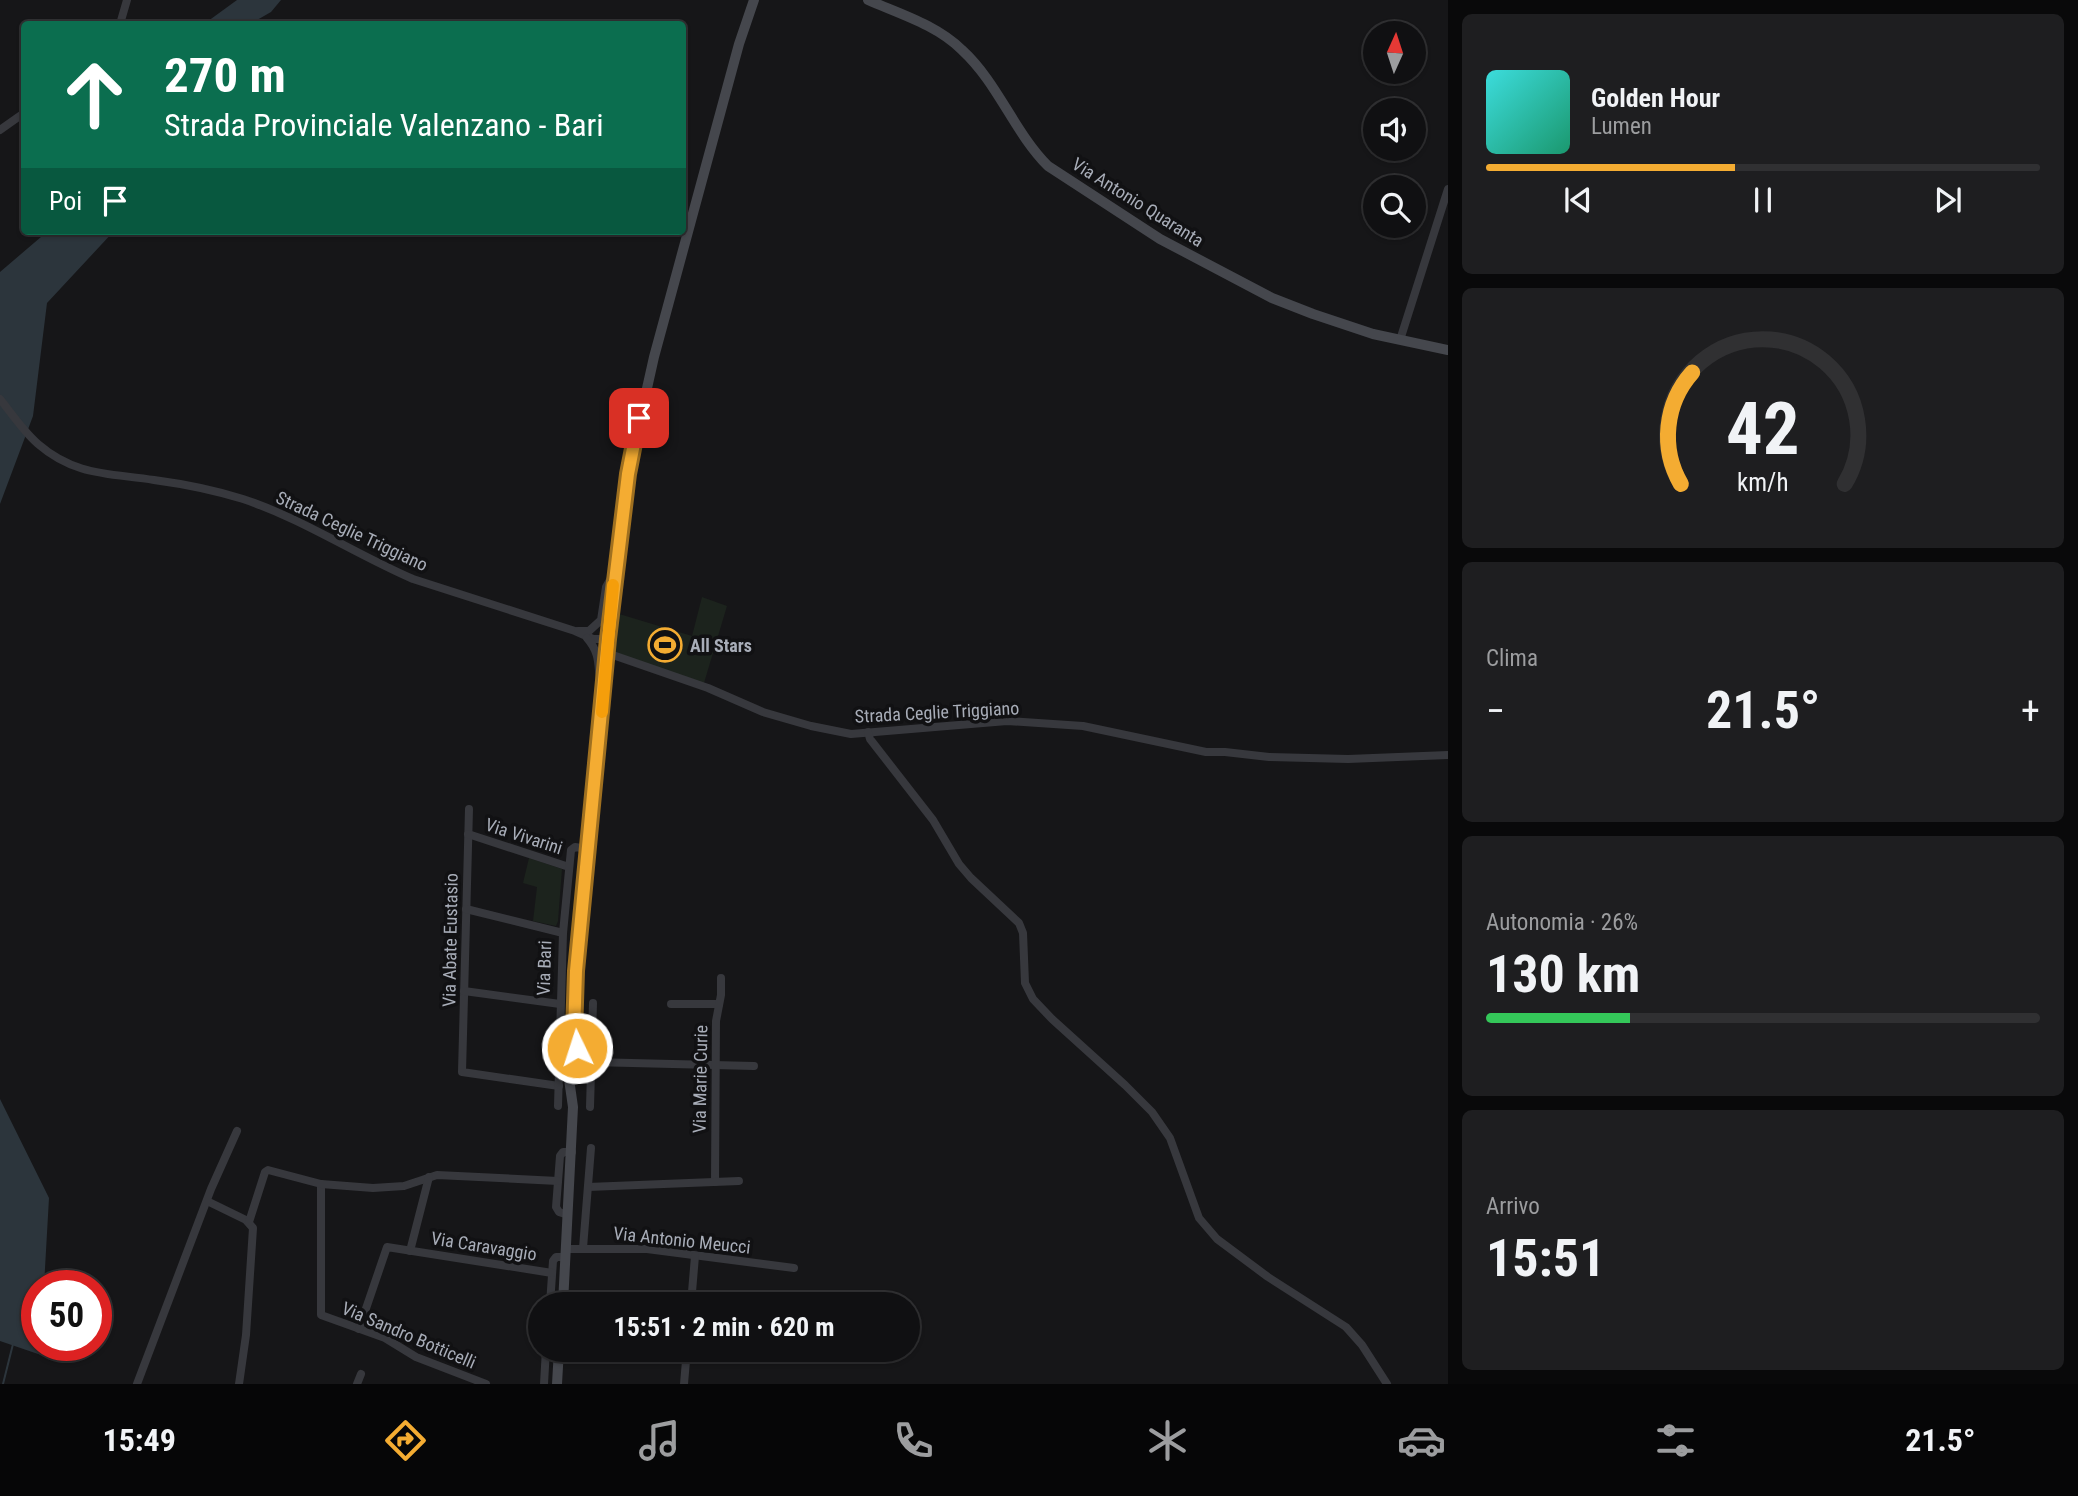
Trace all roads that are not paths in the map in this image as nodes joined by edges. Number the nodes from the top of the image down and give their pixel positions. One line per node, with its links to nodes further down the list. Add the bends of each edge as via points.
1 (127, 0): 4 (street)
2 (754, 0): 11 (main road, Via Bari, via 654,357 628,474)
3 (868, 0): 8 (main road, Via Antonio Quaranta, via 940,33 962,49 1048,166 1160,239 1272,298)
4 (121, 21)
5 (21, 115): 6 (street)
6 (0, 130)
7 (1448, 189): 8 (street)
8 (1400, 340): 9 (main road, Via Antonio Quaranta)
9 (1448, 350)
10 (0, 399): 12 (street, Strada Ceglie Triggiano, via 24,430 67,463 99,474 152,479 240,499 305,524 413,579)
11 (614, 573): 12 (street, via 606,587 601,620); 13 (main road, Via Bari)
12 (587, 634): 13 (street, Strada Ceglie Triggiano, via 596,640); 15 (street, via 598,657)
13 (608, 639): 14 (main road, Via Bari)
14 (607, 653): 15 (main road, Via Bari); 16 (street, Strada Ceglie Triggiano, via 787,720 851,734)
15 (603, 696): 20 (main road, Via Bari)
16 (868, 733): 17 (street, Strada Ceglie Triggiano, via 1007,721 1083,726 1195,750 1269,757); 72 (street, via 959,863 1019,923 1025,983 1032,999 1152,1112 1171,1138 1199,1218 1217,1239 1268,1277 1346,1327)
17 (1448, 755)
18 (469, 809): 19 (street, Via Abate Eustasio)
19 (468, 834): 21 (street, Via Vivarini); 24 (street, Via Abate Eustasio)
20 (588, 849): 21 (street, via 572,848); 23 (main road, Via Bari)
21 (569, 867): 22 (street, Via Bari)
22 (567, 889): 23 (street); 25 (street, Via Bari)
23 (584, 890): 34 (main road, Via Bari, via 576,971)
24 (466, 909): 25 (street); 27 (street, Via Abate Eustasio)
25 (563, 933): 29 (street, Via Bari)
26 (721, 978): 31 (street, Via Marie Curie)
27 (464, 991): 29 (street); 34 (street, Via Abate Eustasio, via 462,1072)
28 (593, 1003): 34 (street, Via Bari)
29 (560, 1004): 34 (street, Via Bari)
30 (671, 1004): 31 (street)
31 (719, 1004): 32 (street, Via Marie Curie)
32 (715, 1065): 33 (street); 34 (street); 43 (street, Via Marie Curie)
33 (754, 1066)
34 (575, 1071): 35 (street, Via Bari); 36 (street, Via Bari); 39 (main road, Via Bari)
35 (558, 1106)
36 (590, 1107)
37 (237, 1131): 47 (street)
38 (591, 1149): 45 (street)
39 (572, 1152): 41 (main road, Via Bari); 42 (street, Via Bari, via 560,1154)
40 (429, 1177): 42 (street); 46 (street, via 394,1188); 52 (street, Via Caravaggio)
41 (571, 1179): 45 (street); 49 (main road, Via Bari)
42 (558, 1181): 49 (street, Via Bari, via 556,1207 559,1212)
43 (715, 1181): 44 (street); 45 (street)
44 (739, 1181)
45 (588, 1183): 48 (street)
46 (321, 1184): 50 (street, via 266,1170); 60 (street, Via Sandro Botticelli, via 321,1315)
47 (207, 1201): 50 (street); 65 (street)
48 (586, 1209): 49 (street); 51 (street)
49 (569, 1211): 53 (main road, Via Bari)
50 (249, 1222): 66 (street, via 253,1231 247,1330)
51 (583, 1248): 53 (street, Via Antonio Meucci); 54 (street, Via Antonio Meucci)
52 (410, 1251): 56 (street, Via Caravaggio); 60 (street, Via Caravaggio, via 387,1247)
53 (567, 1253): 56 (street, via 554,1259); 58 (main road, Via Bari)
54 (695, 1256): 55 (street, Via Antonio Meucci); 59 (street)
55 (794, 1268)
56 (552, 1273): 57 (street)
57 (551, 1292)
58 (564, 1292)
59 (692, 1292)
60 (359, 1329): 68 (street, Via Sandro Botticelli)
61 (546, 1362): 69 (street)
62 (558, 1362): 70 (main road)
63 (686, 1362): 71 (street)
64 (361, 1374): 67 (street)
65 (137, 1384)
66 (239, 1384)
67 (357, 1384)
68 (485, 1384)
69 (544, 1384)
70 (557, 1384)
71 (684, 1384)
72 (1387, 1384)

